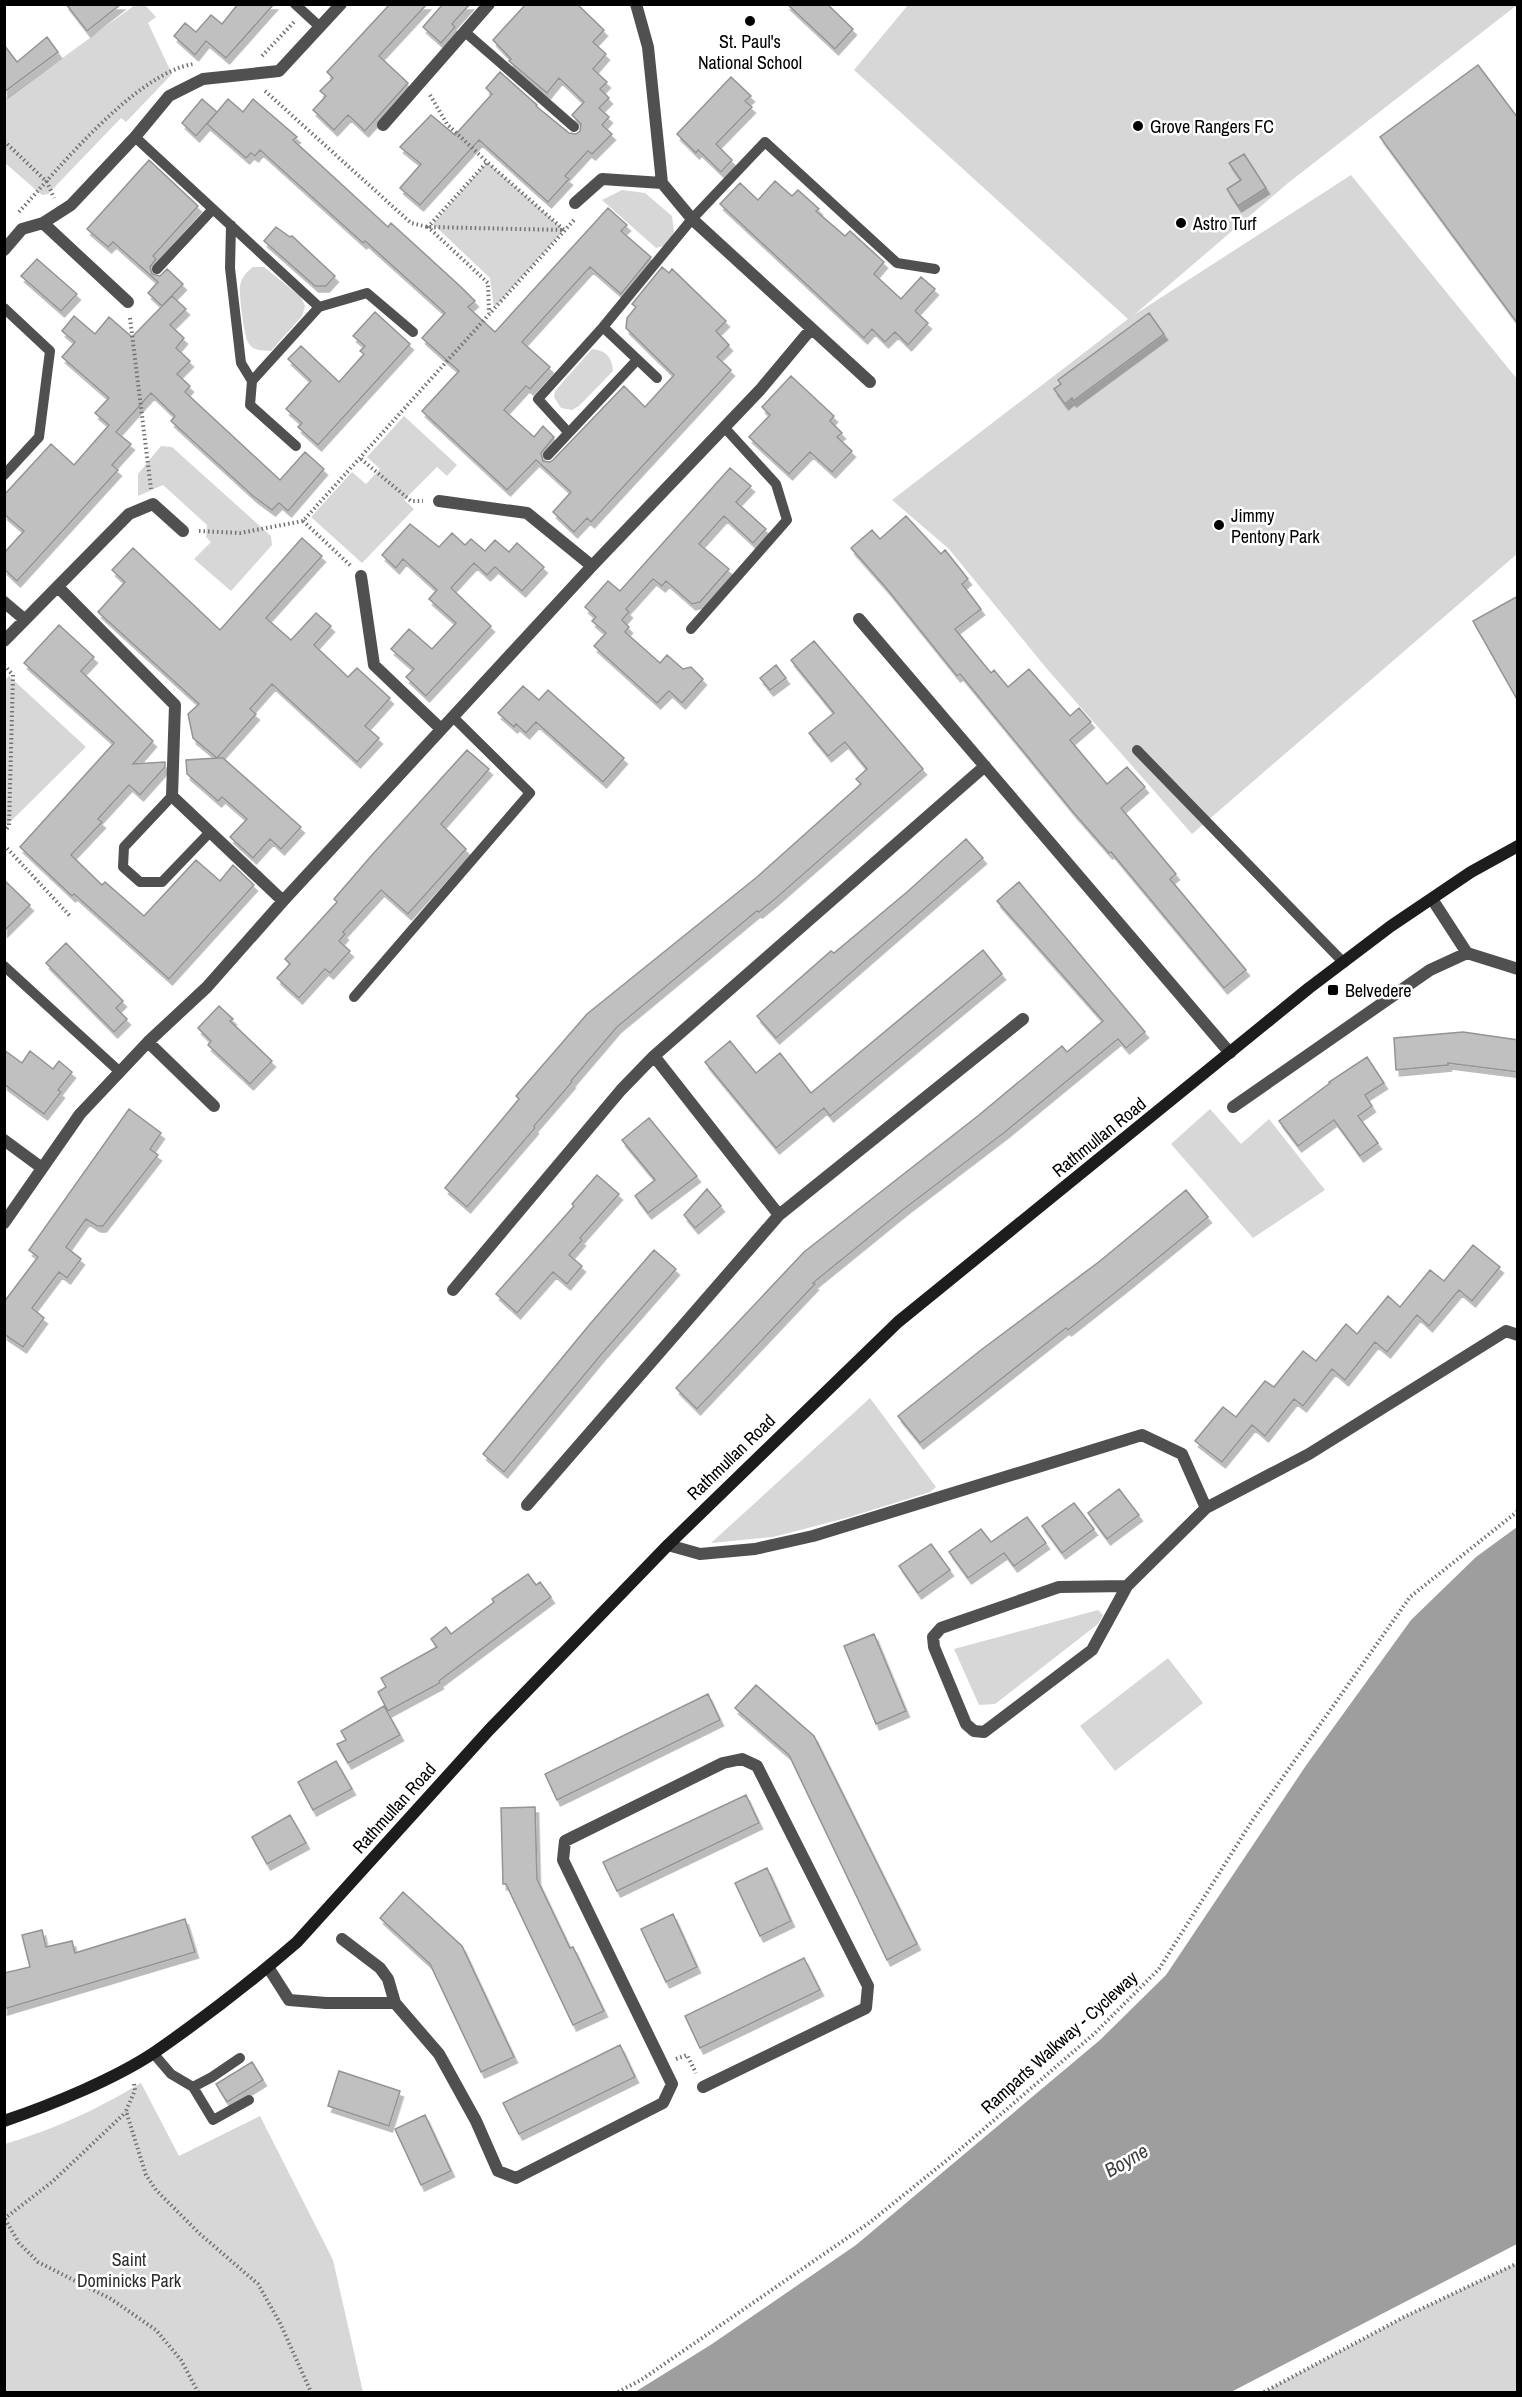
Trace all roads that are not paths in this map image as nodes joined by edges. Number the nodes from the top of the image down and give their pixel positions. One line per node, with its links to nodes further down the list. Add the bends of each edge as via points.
1 (296, 4): 5 (lane)
2 (341, 4): 5 (street)
3 (489, 4): 6 (street)
4 (636, 4): 10 (street, via 648,46)
5 (320, 27): 9 (street, via 279,71 203,79 169,96)
6 (465, 32): 7 (street); 8 (lane)
7 (383, 125)
8 (574, 127)
9 (135, 137): 11 (lane); 14 (street, via 71,205)
10 (662, 183): 12 (street, via 602,178); 13 (street)
11 (213, 209): 15 (lane); 17 (lane)
12 (577, 209)
13 (692, 219): 18 (lane, via 765,142 897,263); 22 (lane); 23 (street)
14 (43, 223): 16 (street, via 22,229); 19 (street)
15 (231, 225): 20 (lane); 27 (lane, via 230,268 241,363)
16 (4, 249)
17 (157, 269)
18 (935, 269)
19 (128, 302)
20 (319, 307): 24 (lane, via 367,293); 27 (lane)
21 (4, 308): 33 (lane, via 50,351 39,437)
22 (603, 327): 25 (lane); 30 (lane, via 538,399)
23 (811, 329): 28 (street); 29 (street)
24 (413, 332)
25 (637, 360): 26 (lane); 30 (lane)
26 (657, 378)
27 (252, 381): 31 (lane, via 250,405)
28 (870, 382)
29 (724, 427): 36 (street); 42 (lane, via 776,484 787,520)
30 (568, 432): 32 (lane)
31 (296, 446)
32 (548, 455)
33 (4, 475)
34 (439, 501): 36 (street, via 527,513)
35 (183, 531): 38 (street, via 153,504 129,514)
36 (592, 566): 44 (street)
37 (362, 576): 45 (street, via 374,665)
38 (58, 587): 40 (street); 48 (street, via 175,705)
39 (4, 602): 40 (street)
40 (24, 619): 43 (street)
41 (859, 619): 47 (street)
42 (692, 629)
43 (4, 640)
44 (453, 717): 45 (street); 57 (lane, via 530,793)
45 (441, 729): 52 (street)
46 (1137, 750): 54 (lane)
47 (985, 766): 60 (street); 61 (street)
48 (172, 796): 49 (street); 49 (lane, via 124,847 126,871 140,882 162,882)
49 (210, 831): 52 (street)
50 (1518, 846): 51 (street, Rathmullan Road)
51 (1432, 898): 53 (street); 54 (street, Rathmullan Road)
52 (283, 901): 59 (street, via 207,987)
53 (1467, 953): 56 (street); 64 (street, via 1430,970)
54 (1344, 963): 60 (street, Rathmullan Road)
55 (4, 966): 62 (lane)
56 (1518, 969)
57 (354, 997)
58 (1023, 1019): 67 (street)
59 (148, 1042): 62 (street); 63 (street)
60 (1230, 1053): 73 (street, Rathmullan Road, via 898,1322)
61 (654, 1056): 67 (street); 69 (street)
62 (120, 1072): 66 (street, via 80,1114)
63 (214, 1106)
64 (1233, 1107)
65 (4, 1140): 66 (street)
66 (42, 1168): 68 (street)
67 (779, 1215): 71 (street)
68 (4, 1223)
69 (453, 1290)
70 (1512, 1333): 72 (street, via 1309,1454)
71 (527, 1505)
72 (1206, 1508): 73 (street, via 1182,1454 1142,1435 813,1536 756,1549 700,1554); 74 (street)
73 (668, 1545): 76 (street, Rathmullan Road, via 489,1730 297,1942)
74 (1127, 1586): 74 (street, via 1092,1650 984,1732 974,1731 966,1724 934,1647 933,1637 941,1629 1059,1587)
75 (342, 1939): 77 (street, via 380,1968 388,1978)
76 (268, 1967): 77 (street, via 289,2000); 78 (street, Rathmullan Road)
77 (395, 2003): 81 (street, via 439,2054 498,2171 516,2178 663,2103 672,2084 563,1860 565,1841 723,1763 742,1759 757,1767 868,1986 866,2008)
78 (153, 2053): 80 (lane, via 171,2074); 83 (street, Rathmullan Road, via 87,2088)
79 (240, 2058): 80 (lane)
80 (193, 2087): 82 (lane, via 213,2120)
81 (703, 2087)
82 (249, 2100)
83 (4, 2121)

